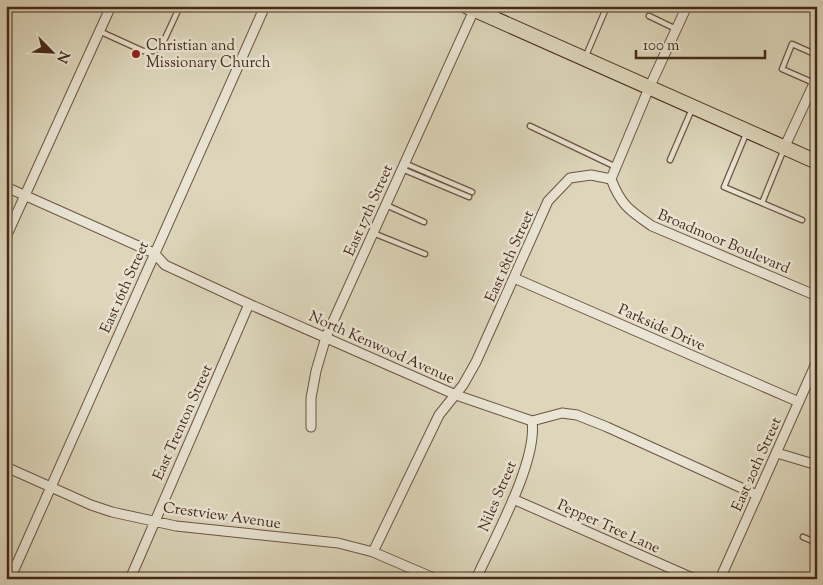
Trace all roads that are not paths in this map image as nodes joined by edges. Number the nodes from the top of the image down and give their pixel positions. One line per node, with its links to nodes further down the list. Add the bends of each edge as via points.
1 (111, 6): 9 (street)
2 (180, 6): 9 (lane, via 161,47 155,51 143,51)
3 (265, 6): 33 (street, East 16th Street)
4 (607, 6): 11 (lane)
5 (687, 6): 8 (street)
6 (470, 8): 11 (main road); 20 (street, East 17th Street)
7 (649, 16): 8 (lane)
8 (676, 29): 13 (street)
9 (100, 31): 25 (street)
10 (817, 55): 12 (lane, via 792,44 782,69)
11 (585, 59): 13 (main road)
12 (815, 80): 17 (street)
13 (649, 88): 14 (main road); 21 (street)
14 (693, 107): 16 (main road); 18 (lane)
15 (530, 126): 21 (lane)
16 (747, 132): 17 (main road); 27 (lane, via 724,187)
17 (784, 148): 19 (main road); 27 (lane)
18 (670, 160)
19 (817, 162)
20 (403, 166): 24 (lane); 26 (lane); 28 (street, East 17th Street)
21 (616, 167): 22 (street)
22 (611, 179): 35 (street, East 18th Street, via 591,175 570,178 548,200); 36 (street, Broadmoor Boulevard, via 627,209 652,226)
23 (6, 187): 25 (street, North Kenwood Avenue)
24 (472, 192)
25 (25, 195): 32 (street); 33 (street, North Kenwood Avenue)
26 (469, 197)
27 (762, 203): 29 (lane)
28 (386, 205): 30 (lane); 31 (street, East 17th Street)
29 (802, 220)
30 (424, 222)
31 (373, 233): 34 (lane); 38 (street, East 17th Street)
32 (6, 238)
33 (154, 253): 37 (street, North Kenwood Avenue, via 165,265); 47 (street, East 16th Street)
34 (425, 254)
35 (514, 278): 40 (street, East 18th Street, via 476,362); 41 (street, Parkside Drive)
36 (817, 296)
37 (249, 304): 38 (street, North Kenwood Avenue); 50 (street, East Trenton Street)
38 (326, 337): 40 (street, North Kenwood Avenue); 43 (street, East 17th Street, via 311,398)
39 (817, 361): 41 (street, East 20th Street)
40 (456, 394): 42 (street, North Kenwood Avenue); 53 (street, East 18th Street, via 426,438)
41 (799, 402): 44 (street, East 20th Street)
42 (532, 421): 48 (street, via 562,413 577,415); 49 (street, Niles Street, via 532,445)
43 (311, 427)
44 (777, 453): 45 (street); 48 (street, East 20th Street)
45 (817, 465)
46 (6, 467): 47 (street, Crestview Avenue)
47 (51, 487): 50 (street, Crestview Avenue, via 112,512); 54 (street, East 16th Street)
48 (757, 495): 59 (street, East 20th Street)
49 (512, 499): 57 (street, Niles Street); 58 (street, Pepper Tree Lane)
50 (154, 520): 53 (street, Crestview Avenue, via 176,526 338,544); 55 (street, East Trenton Street)
51 (803, 537): 52 (lane)
52 (817, 544)
53 (373, 552): 56 (street, Crestview Avenue)
54 (10, 579)
55 (130, 579)
56 (436, 579)
57 (476, 579)
58 (695, 579)
59 (720, 579)

